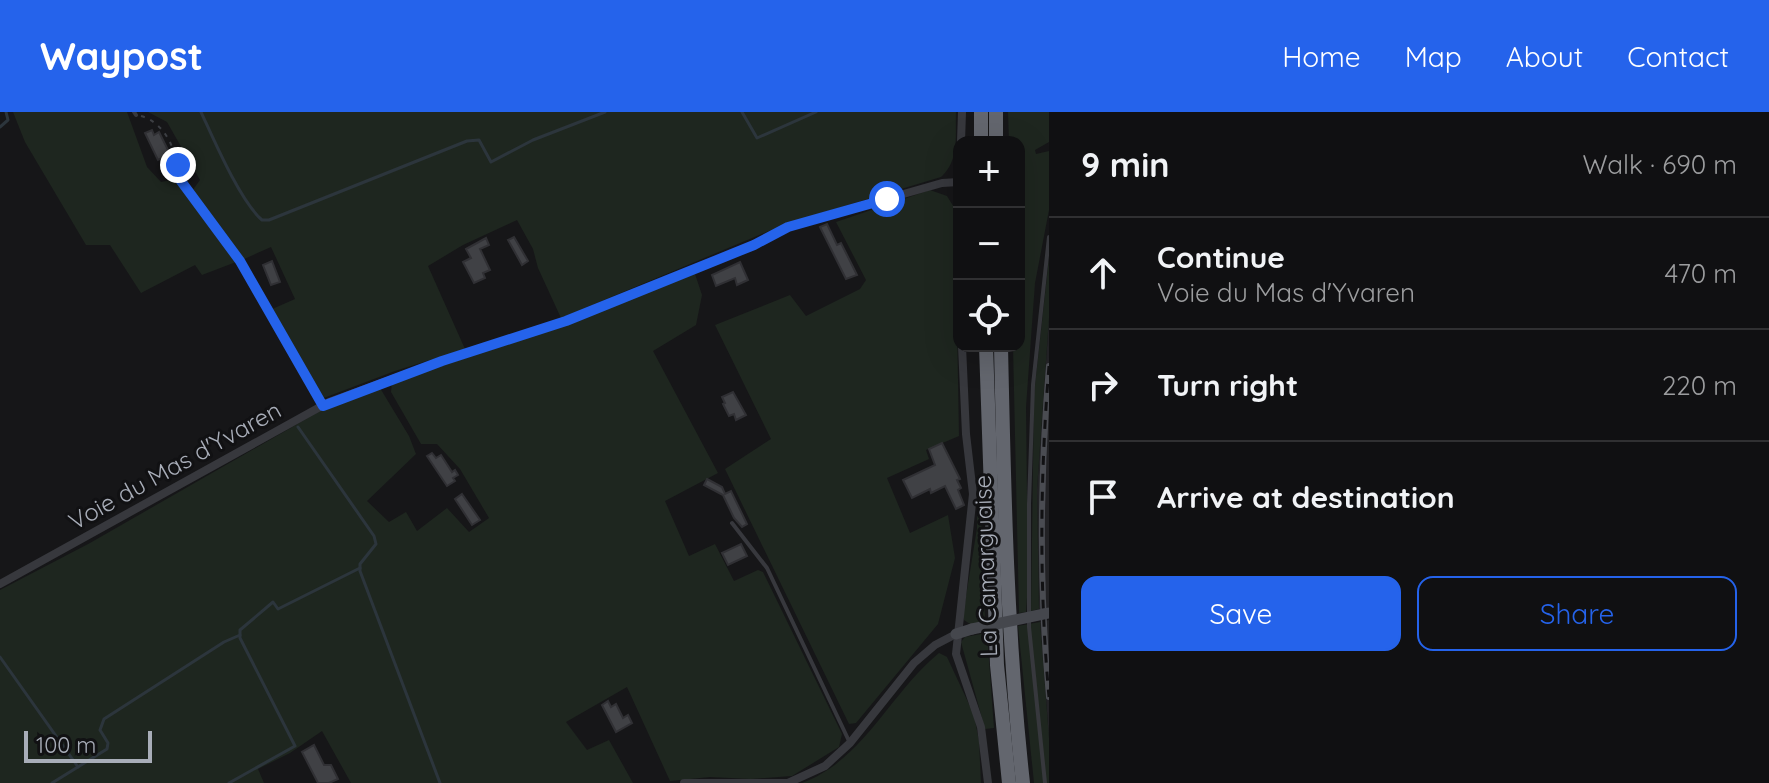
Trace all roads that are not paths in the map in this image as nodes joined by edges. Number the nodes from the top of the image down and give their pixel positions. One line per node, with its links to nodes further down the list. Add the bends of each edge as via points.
1 (962, 112): 4 (street)
2 (981, 112): 5 (highway)
3 (996, 112): 6 (highway)
4 (961, 136)
5 (981, 136)
6 (996, 136)
7 (953, 182): 13 (street, Voie du Mas d'Yvaren, via 788,227 566,321 323,406)
8 (1049, 237): 21 (lane, via 1033,385 1029,504 1029,627)
9 (962, 352): 15 (street, via 973,494)
10 (986, 352): 19 (highway, La Camarguaise, via 997,665)
11 (1001, 352): 20 (highway, La Camarguaise, via 1007,593)
12 (732, 523): 16 (lane, via 767,568)
13 (0, 584)
14 (1049, 613): 15 (street, bridge)
15 (956, 634): 16 (street, via 914,663); 18 (street, via 956,654 981,727)
16 (850, 743): 17 (street, via 825,766 788,783)
17 (684, 783)
18 (988, 783)
19 (1009, 783)
20 (1023, 783)
21 (1045, 783)

